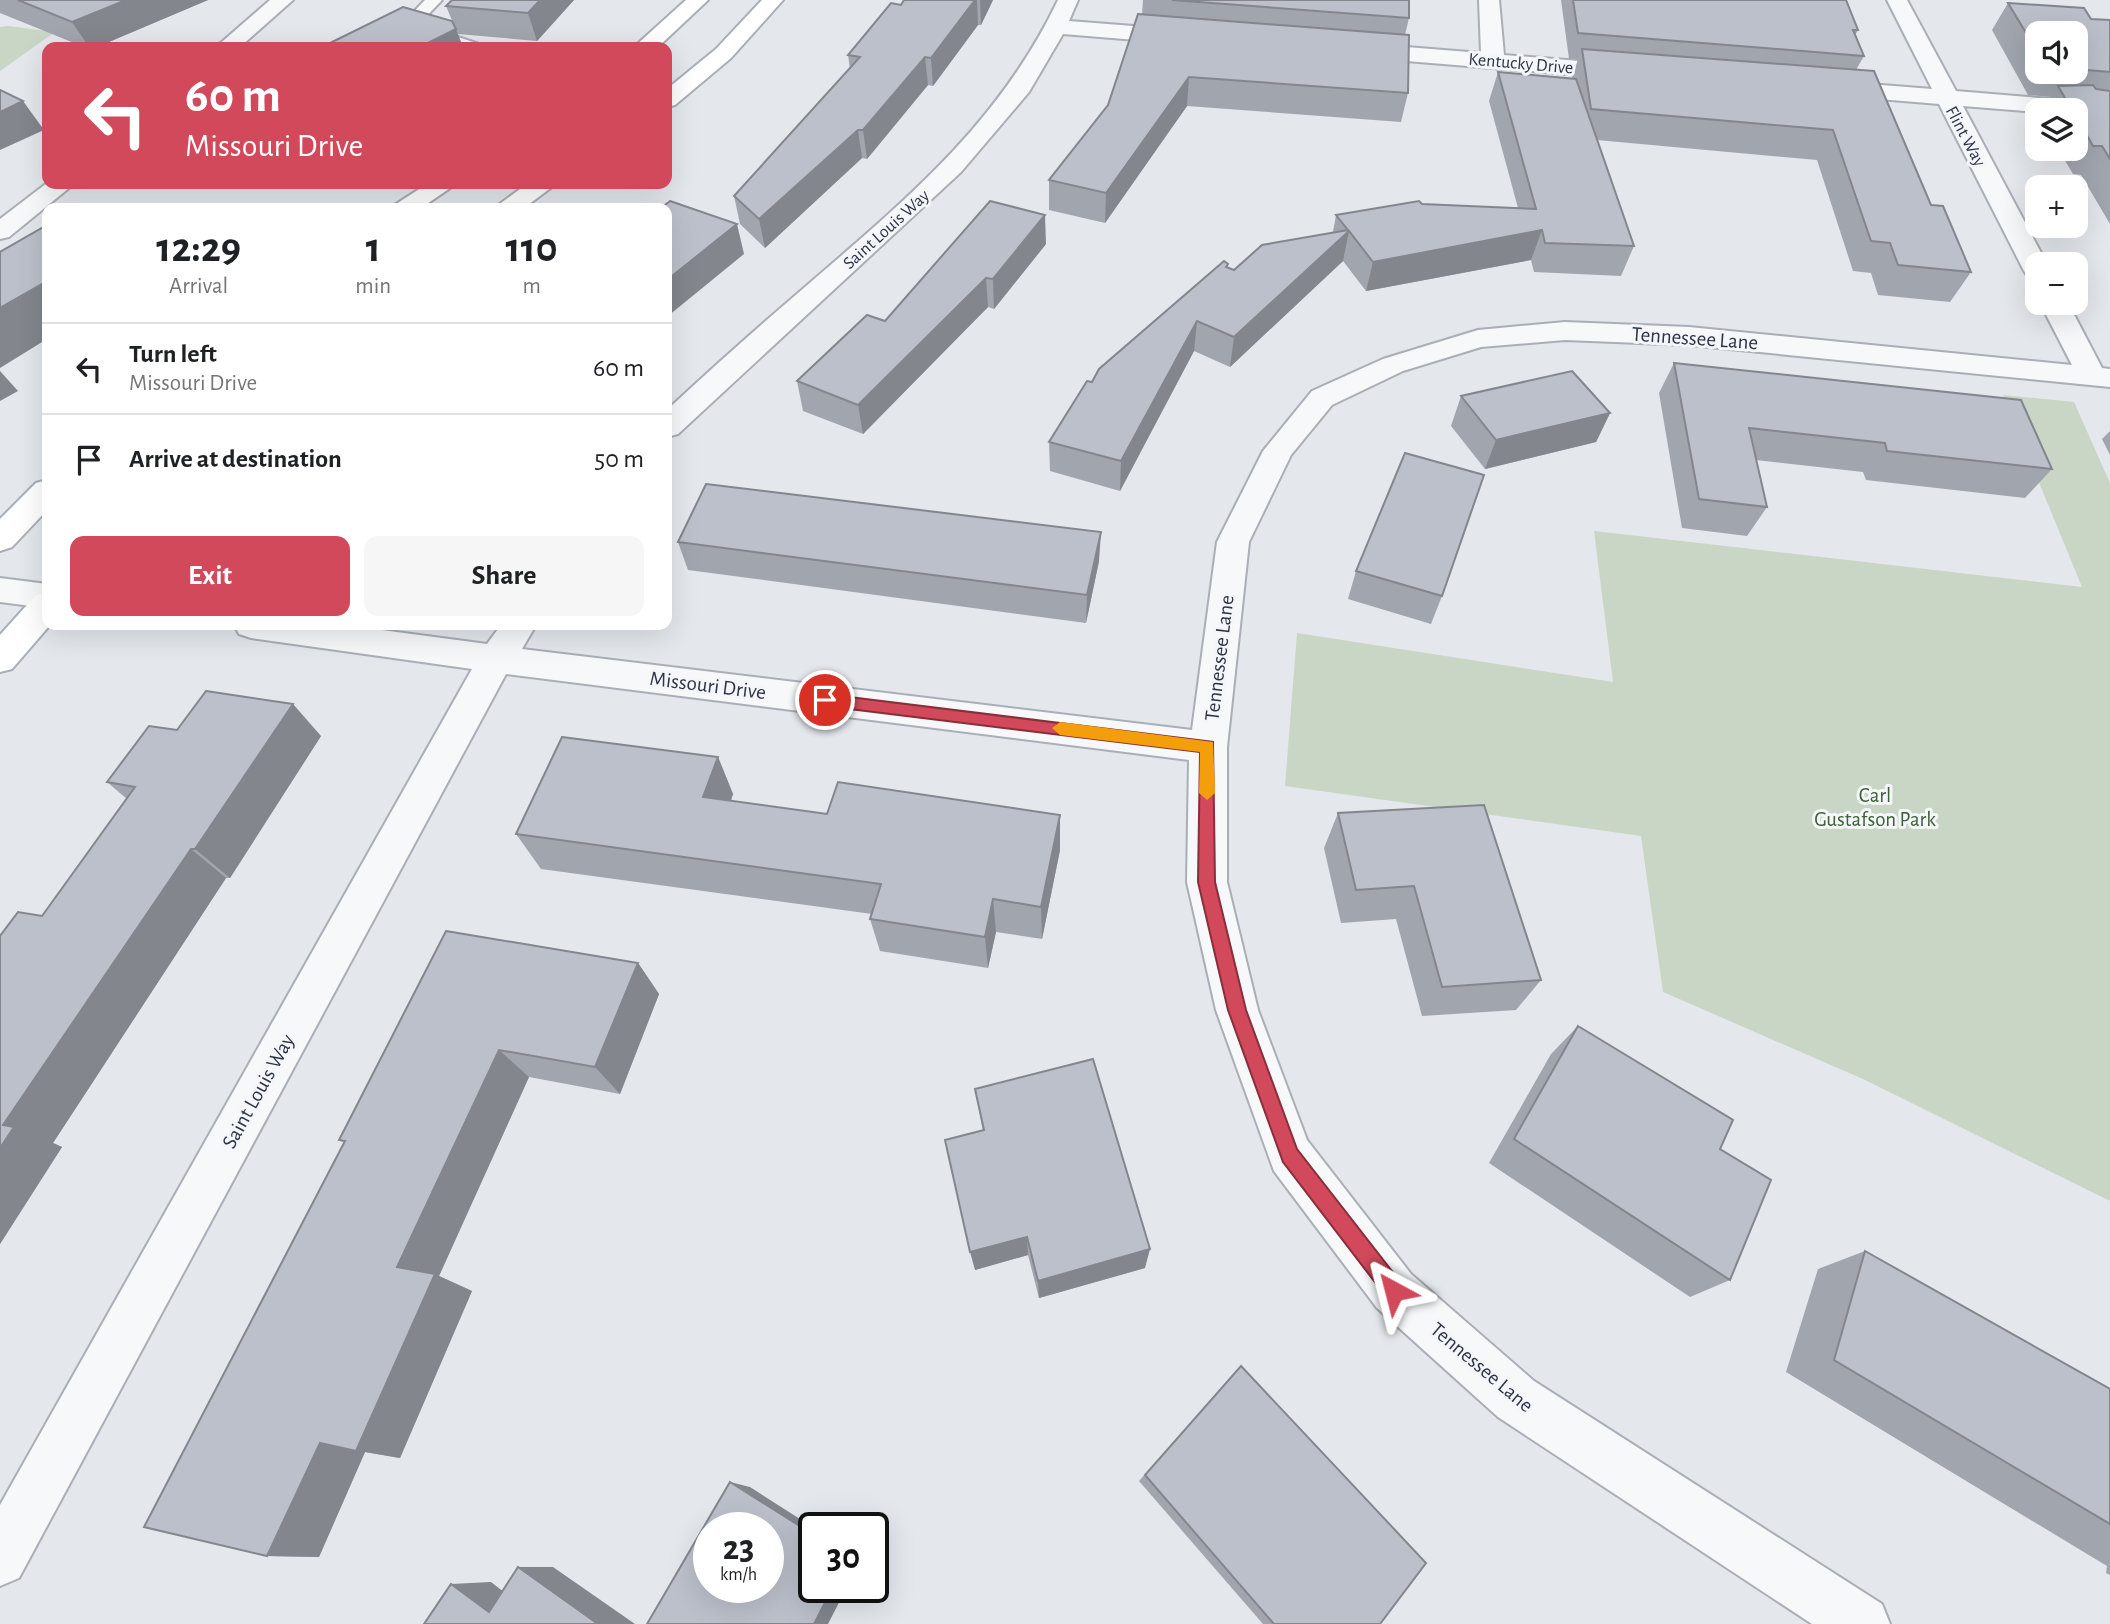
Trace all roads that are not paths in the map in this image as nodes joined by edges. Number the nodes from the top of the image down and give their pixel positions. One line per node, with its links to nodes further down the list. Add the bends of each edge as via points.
1 (284, 0): 10 (street)
2 (434, 0): 11 (lane, via 409,26)
3 (695, 0): 12 (street)
4 (773, 0): 17 (street, via 710,65)
5 (1068, 0): 8 (street, Saint Louis Way)
6 (1489, 0): 14 (street)
7 (1897, 0): 18 (street, Flint Way)
8 (1058, 27): 9 (street); 29 (street, Saint Louis Way, via 1000,113 918,202)
9 (1208, 39)
10 (233, 42)
11 (458, 42)
12 (650, 42)
13 (1330, 48): 14 (street, Kentucky Drive)
14 (1493, 61): 15 (street, Kentucky Drive)
15 (1644, 73)
16 (1809, 86): 18 (street)
17 (672, 96)
18 (1946, 98): 19 (street); 26 (street, Flint Way)
19 (2110, 111)
20 (55, 189): 25 (street)
21 (435, 189): 23 (street)
22 (536, 189): 24 (street)
23 (412, 203)
24 (515, 203)
25 (0, 231)
26 (2027, 252)
27 (2061, 315): 28 (street)
28 (2101, 377): 38 (street, Tennessee Lane, via 1689,336 1565,331 1478,339 1393,365 1322,398 1278,451 1233,542)
29 (672, 422)
30 (42, 496): 31 (street)
31 (0, 540)
32 (0, 590): 33 (street)
33 (42, 595)
34 (42, 611): 37 (street)
35 (327, 630): 36 (street, Missouri Drive)
36 (508, 642): 38 (street, Missouri Drive); 39 (street, Saint Louis Way)
37 (0, 659)
38 (1208, 747): 40 (street, Tennessee Lane, via 1206,882 1237,1010 1290,1155 1394,1291 1516,1399)
39 (0, 1559)
40 (1862, 1624)

